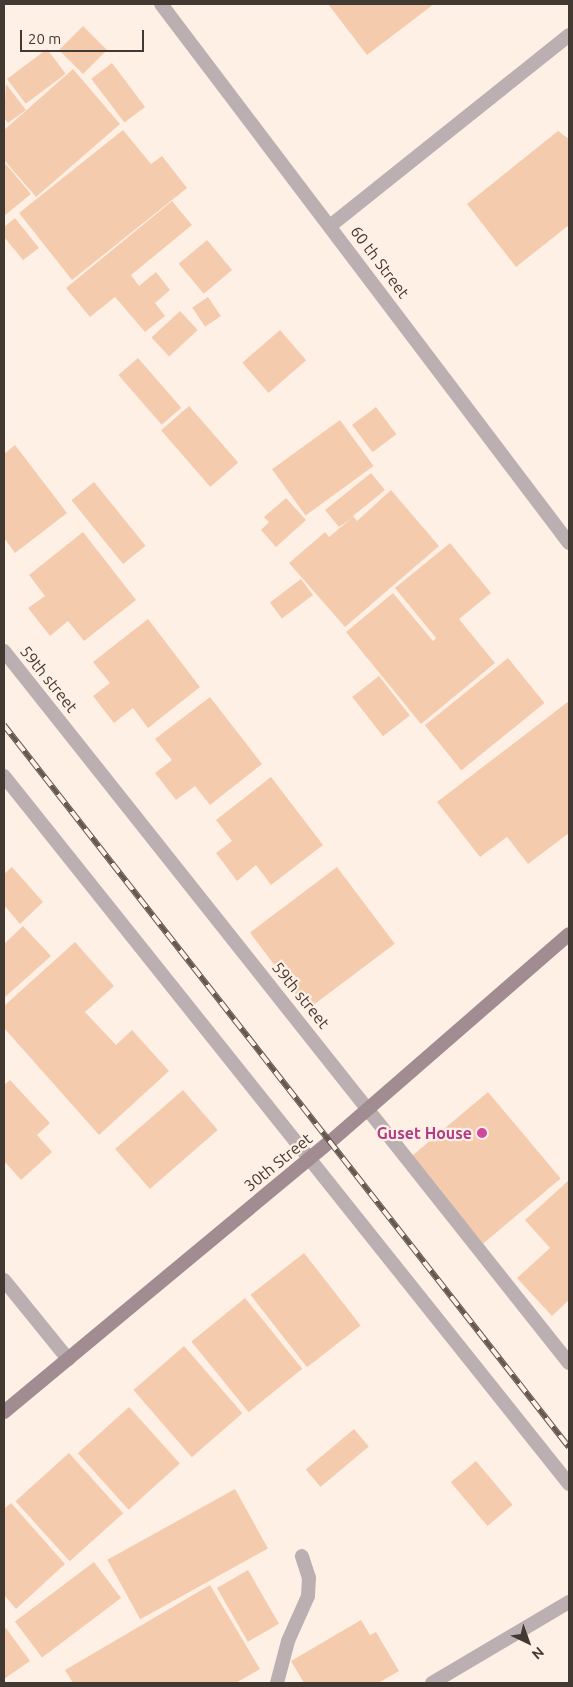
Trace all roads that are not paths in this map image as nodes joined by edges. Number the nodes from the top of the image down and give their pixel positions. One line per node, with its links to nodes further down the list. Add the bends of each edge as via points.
1 (161, 4): 3 (street, 60 th Street)
2 (569, 35): 3 (street)
3 (330, 226): 4 (street, 60 th Street)
4 (569, 542)
5 (4, 651): 8 (street, 59th street)
6 (4, 776): 9 (street)
7 (569, 934): 8 (main road, 30th Street)
8 (369, 1108): 9 (main road, 30th Street); 12 (street, 59th street)
9 (309, 1158): 11 (main road, 30th Street); 14 (street)
10 (4, 1280): 11 (street)
11 (68, 1359): 13 (main road, 30th Street)
12 (569, 1364)
13 (4, 1412)
14 (569, 1484)
15 (302, 1556): 17 (street, via 309,1578 308,1596 288,1641)
16 (569, 1602): 18 (street)
17 (277, 1683)
18 (432, 1683)

